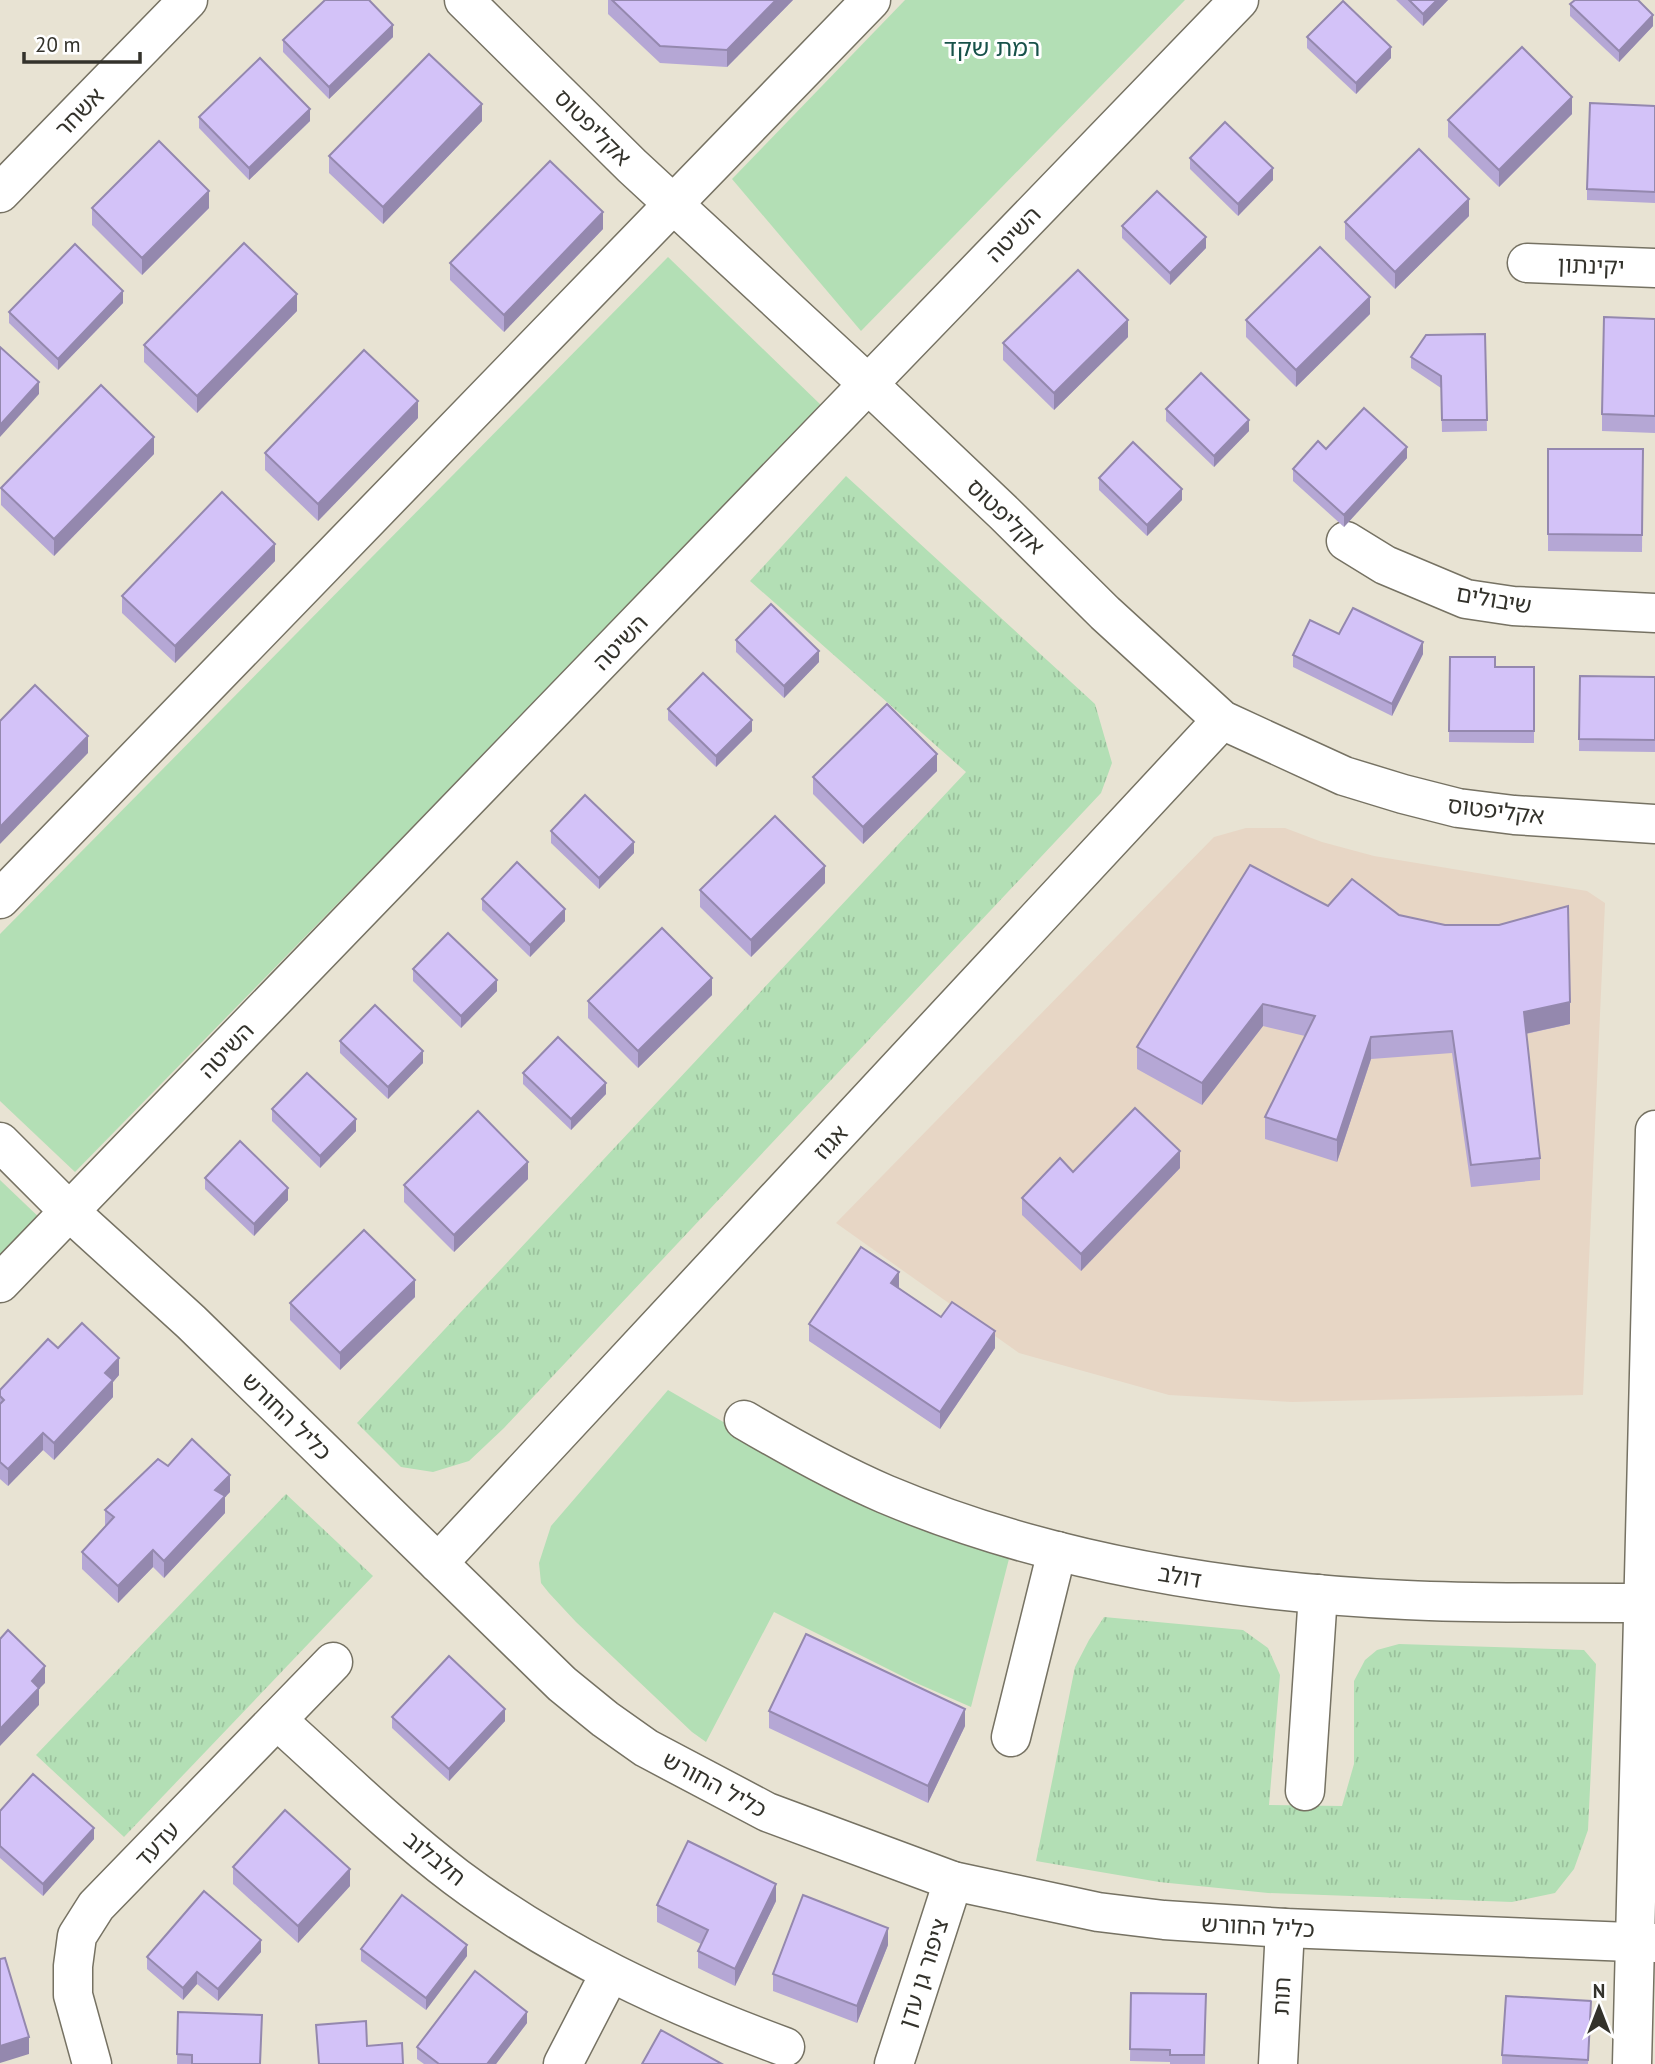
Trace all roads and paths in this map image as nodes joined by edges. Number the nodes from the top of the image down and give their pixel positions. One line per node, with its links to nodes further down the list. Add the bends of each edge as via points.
1 (188, 0): 5 (street, אשחר)
2 (464, 0): 6 (street, אקליפטוס)
3 (870, 0): 6 (street)
4 (1239, 0): 9 (street, השיטה)
5 (0, 193)
6 (673, 204): 9 (street, אקליפטוס); 14 (street)
7 (1527, 263): 8 (street, יקינתון)
8 (1655, 268)
9 (869, 384): 12 (street, אקליפטוס); 17 (street, השיטה)
10 (1346, 541): 11 (street, שיבולים, via 1418,581 1466,598 1513,606)
11 (1655, 613)
12 (1222, 720): 13 (street, אקליפטוס, via 1344,776 1458,808); 21 (street, אגוז)
13 (1655, 824)
14 (0, 900)
15 (1655, 1130): 23 (street)
16 (0, 1142): 17 (street, כליל החורש)
17 (70, 1212): 18 (street, השיטה); 21 (street, כליל החורש, via 191,1322)
18 (0, 1283)
19 (744, 1420): 20 (street, דולב, via 884,1493 961,1523)
20 (1057, 1551): 22 (street, דולב, via 1217,1583); 26 (street)
21 (438, 1563): 28 (street, כליל החורש, via 562,1684 646,1748 766,1812)
22 (1318, 1594): 23 (street, דולב, via 1407,1600); 27 (street)
23 (1644, 1603): 30 (street)
24 (333, 1662): 25 (street, עדעד)
25 (277, 1720): 31 (street, חלבלוב, via 456,1877 514,1918); 33 (street, עדעד, via 96,1906 77,1936 73,1994)
26 (1011, 1737)
27 (1305, 1791)
28 (953, 1881): 29 (street, כליל החורש, via 1098,1912); 35 (street, ציפור גן עדן)
29 (1285, 1928): 30 (street, כליל החורש); 36 (street, תות)
30 (1646, 1943): 37 (street)
31 (610, 1973): 32 (street, חלבלוב, via 688,2010); 34 (street)
32 (785, 2046)
33 (92, 2064)
34 (564, 2064)
35 (894, 2064)
36 (1278, 2064)
37 (1633, 2064)

